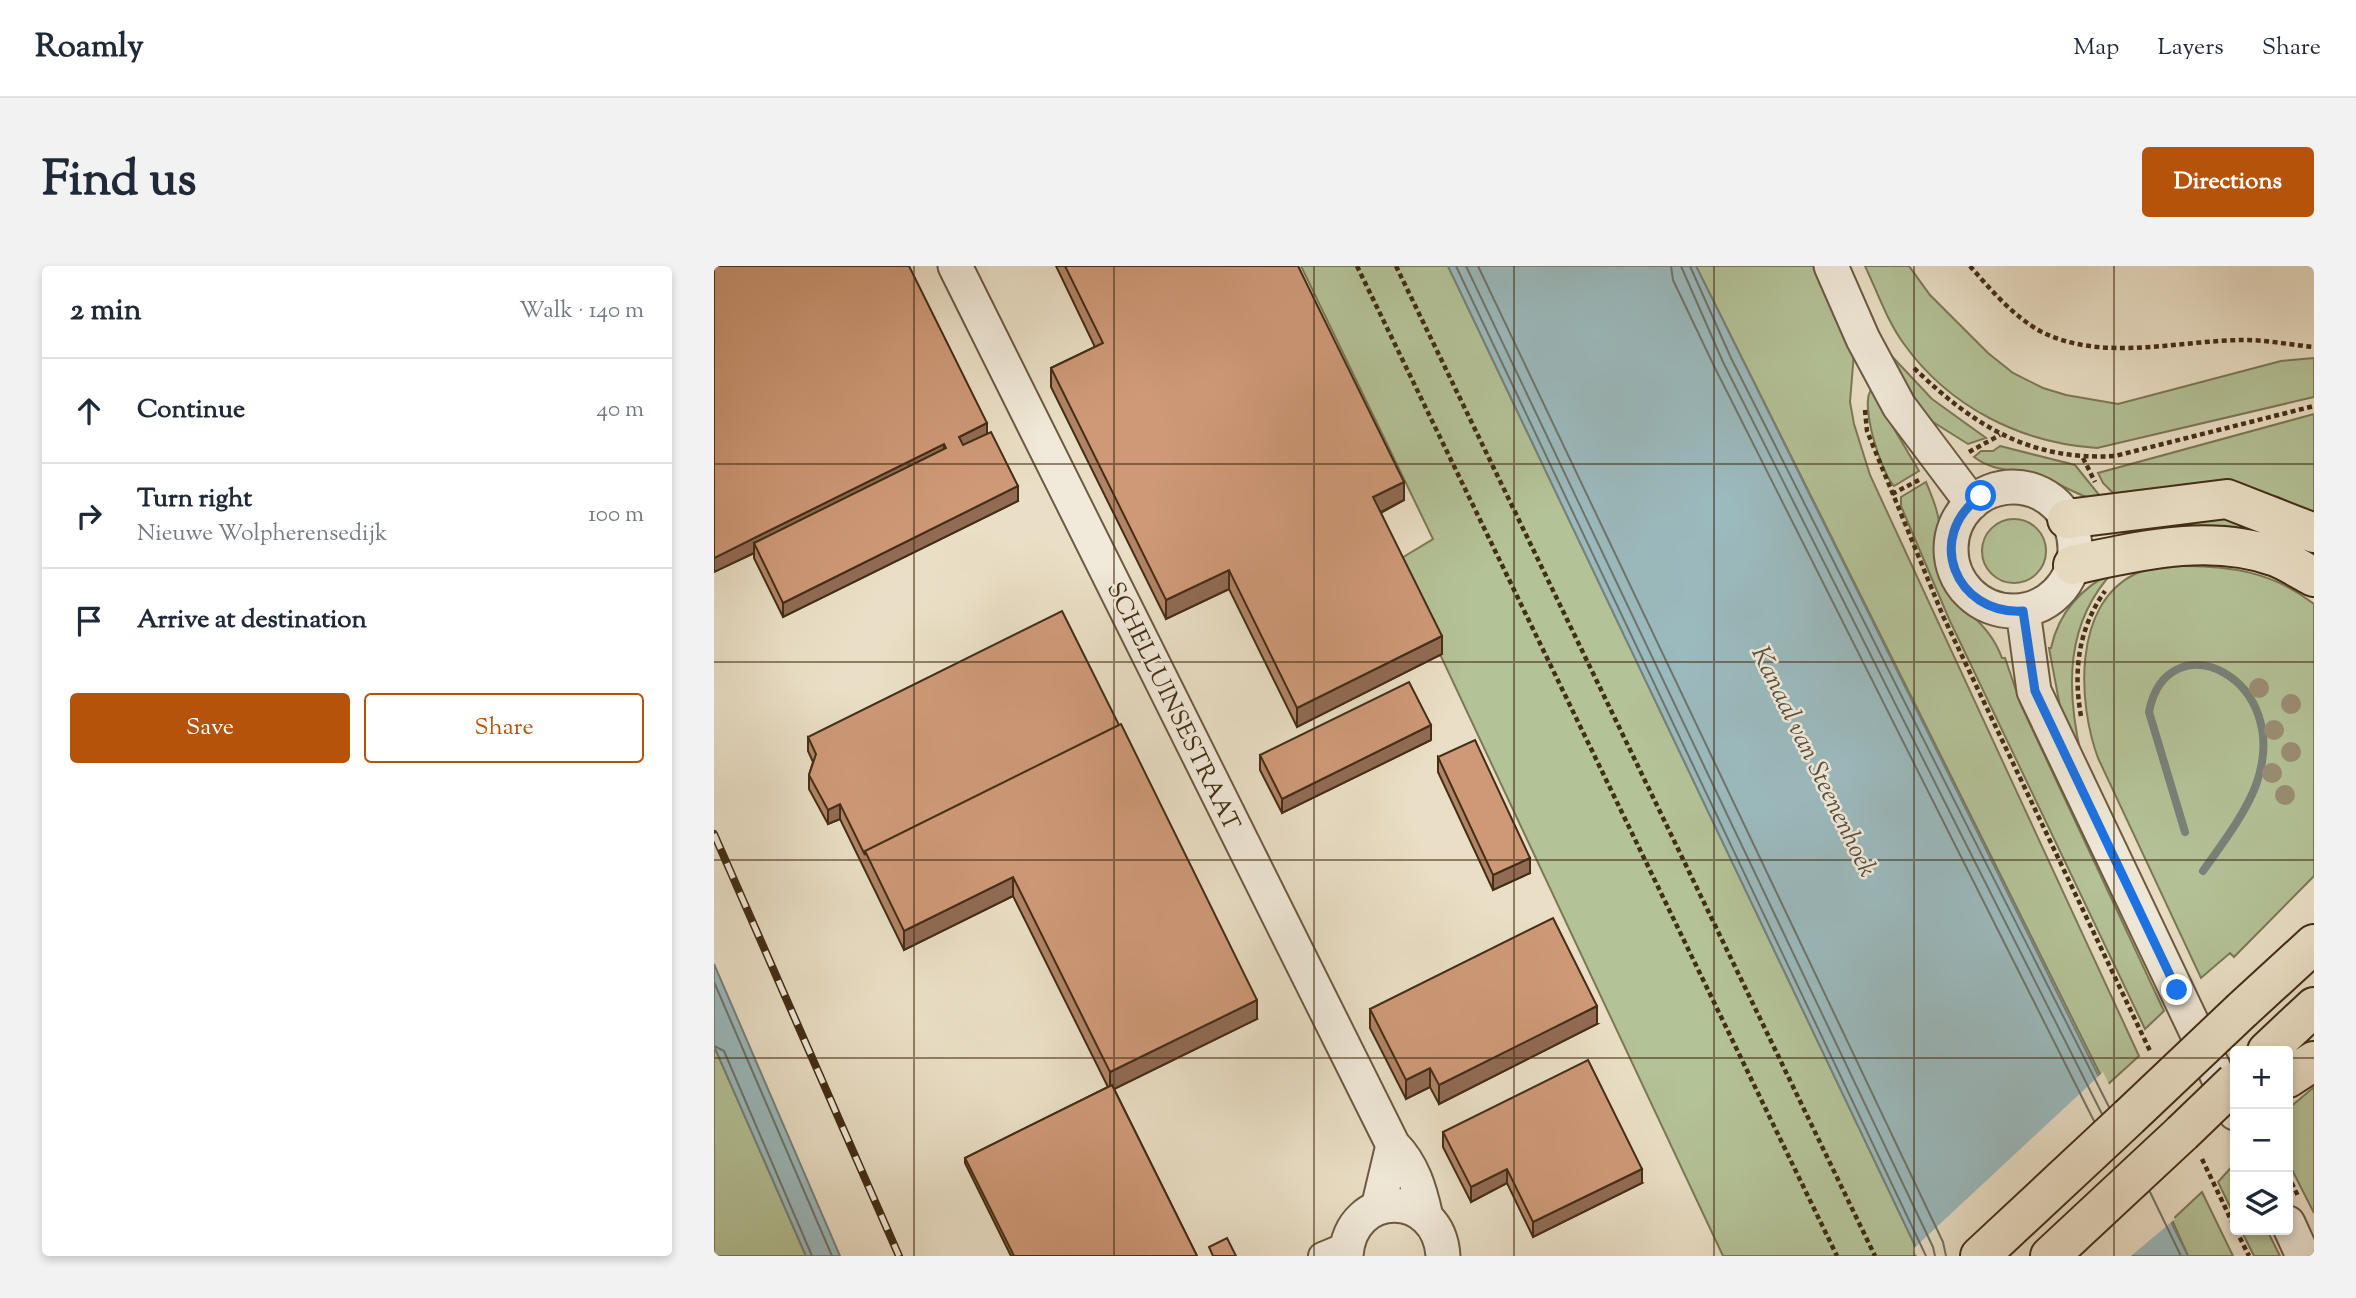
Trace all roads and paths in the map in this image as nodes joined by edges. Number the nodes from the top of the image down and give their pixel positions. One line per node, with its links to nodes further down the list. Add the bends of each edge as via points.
1 (956, 266): 29 (street, SCHELLUINSESTRAAT)
2 (1357, 266): 38 (path)
3 (1396, 266): 39 (path)
4 (1831, 266): 11 (street, via 1899,407)
5 (1970, 266): 6 (path, via 1996,295 2039,330 2070,343 2116,348 2248,340)
6 (2314, 347)
7 (1910, 364): 9 (path, via 1956,408 2000,435)
8 (2314, 406): 9 (path, via 2115,456)
9 (2083, 458): 12 (path)
10 (1892, 494): 24 (path, via 1943,616)
11 (1972, 503): 13 (street, via 1991,491 2024,488 2045,496); 18 (street, via 1959,519 1952,539 1955,570 1966,589 1982,603)
12 (2117, 512): 13 (highway); 14 (highway, via 2227,499)
13 (2067, 519): 16 (street, via 2075,542)
14 (2314, 533)
15 (2123, 554): 16 (highway); 17 (highway, via 2178,545 2232,546 2277,557); 19 (path, via 2122,571 2094,606 2081,643 2077,670)
16 (2073, 565): 18 (street, via 2054,596)
17 (2314, 578)
18 (2023, 611): 28 (street, via 2035,691)
19 (2082, 720)
20 (2314, 944): 40 (highway, bridge)
21 (2314, 1007): 22 (highway)
22 (2272, 1046)
23 (2314, 1061): 25 (highway)
24 (2155, 1062)
25 (2293, 1075)
26 (2230, 1089): 30 (highway, bridge)
27 (2232, 1109): 30 (highway, bridge)
28 (2233, 1109)
29 (1393, 1145): 31 (street); 32 (street, SCHELLUINSESTRAAT, via 1408,1162)
30 (2192, 1145): 33 (path); 41 (highway)
31 (1378, 1208): 32 (street, via 1408,1207); 36 (street, via 1357,1223)
32 (1426, 1217): 37 (street, SCHELLUINSESTRAAT, via 1440,1235)
33 (2230, 1218)
34 (2293, 1234): 43 (street)
35 (2239, 1235): 42 (path)
36 (1338, 1253)
37 (1443, 1256)
38 (1837, 1256)
39 (1875, 1256)
40 (1980, 1256)
41 (2050, 1256)
42 (2249, 1256)
43 (2303, 1256)

